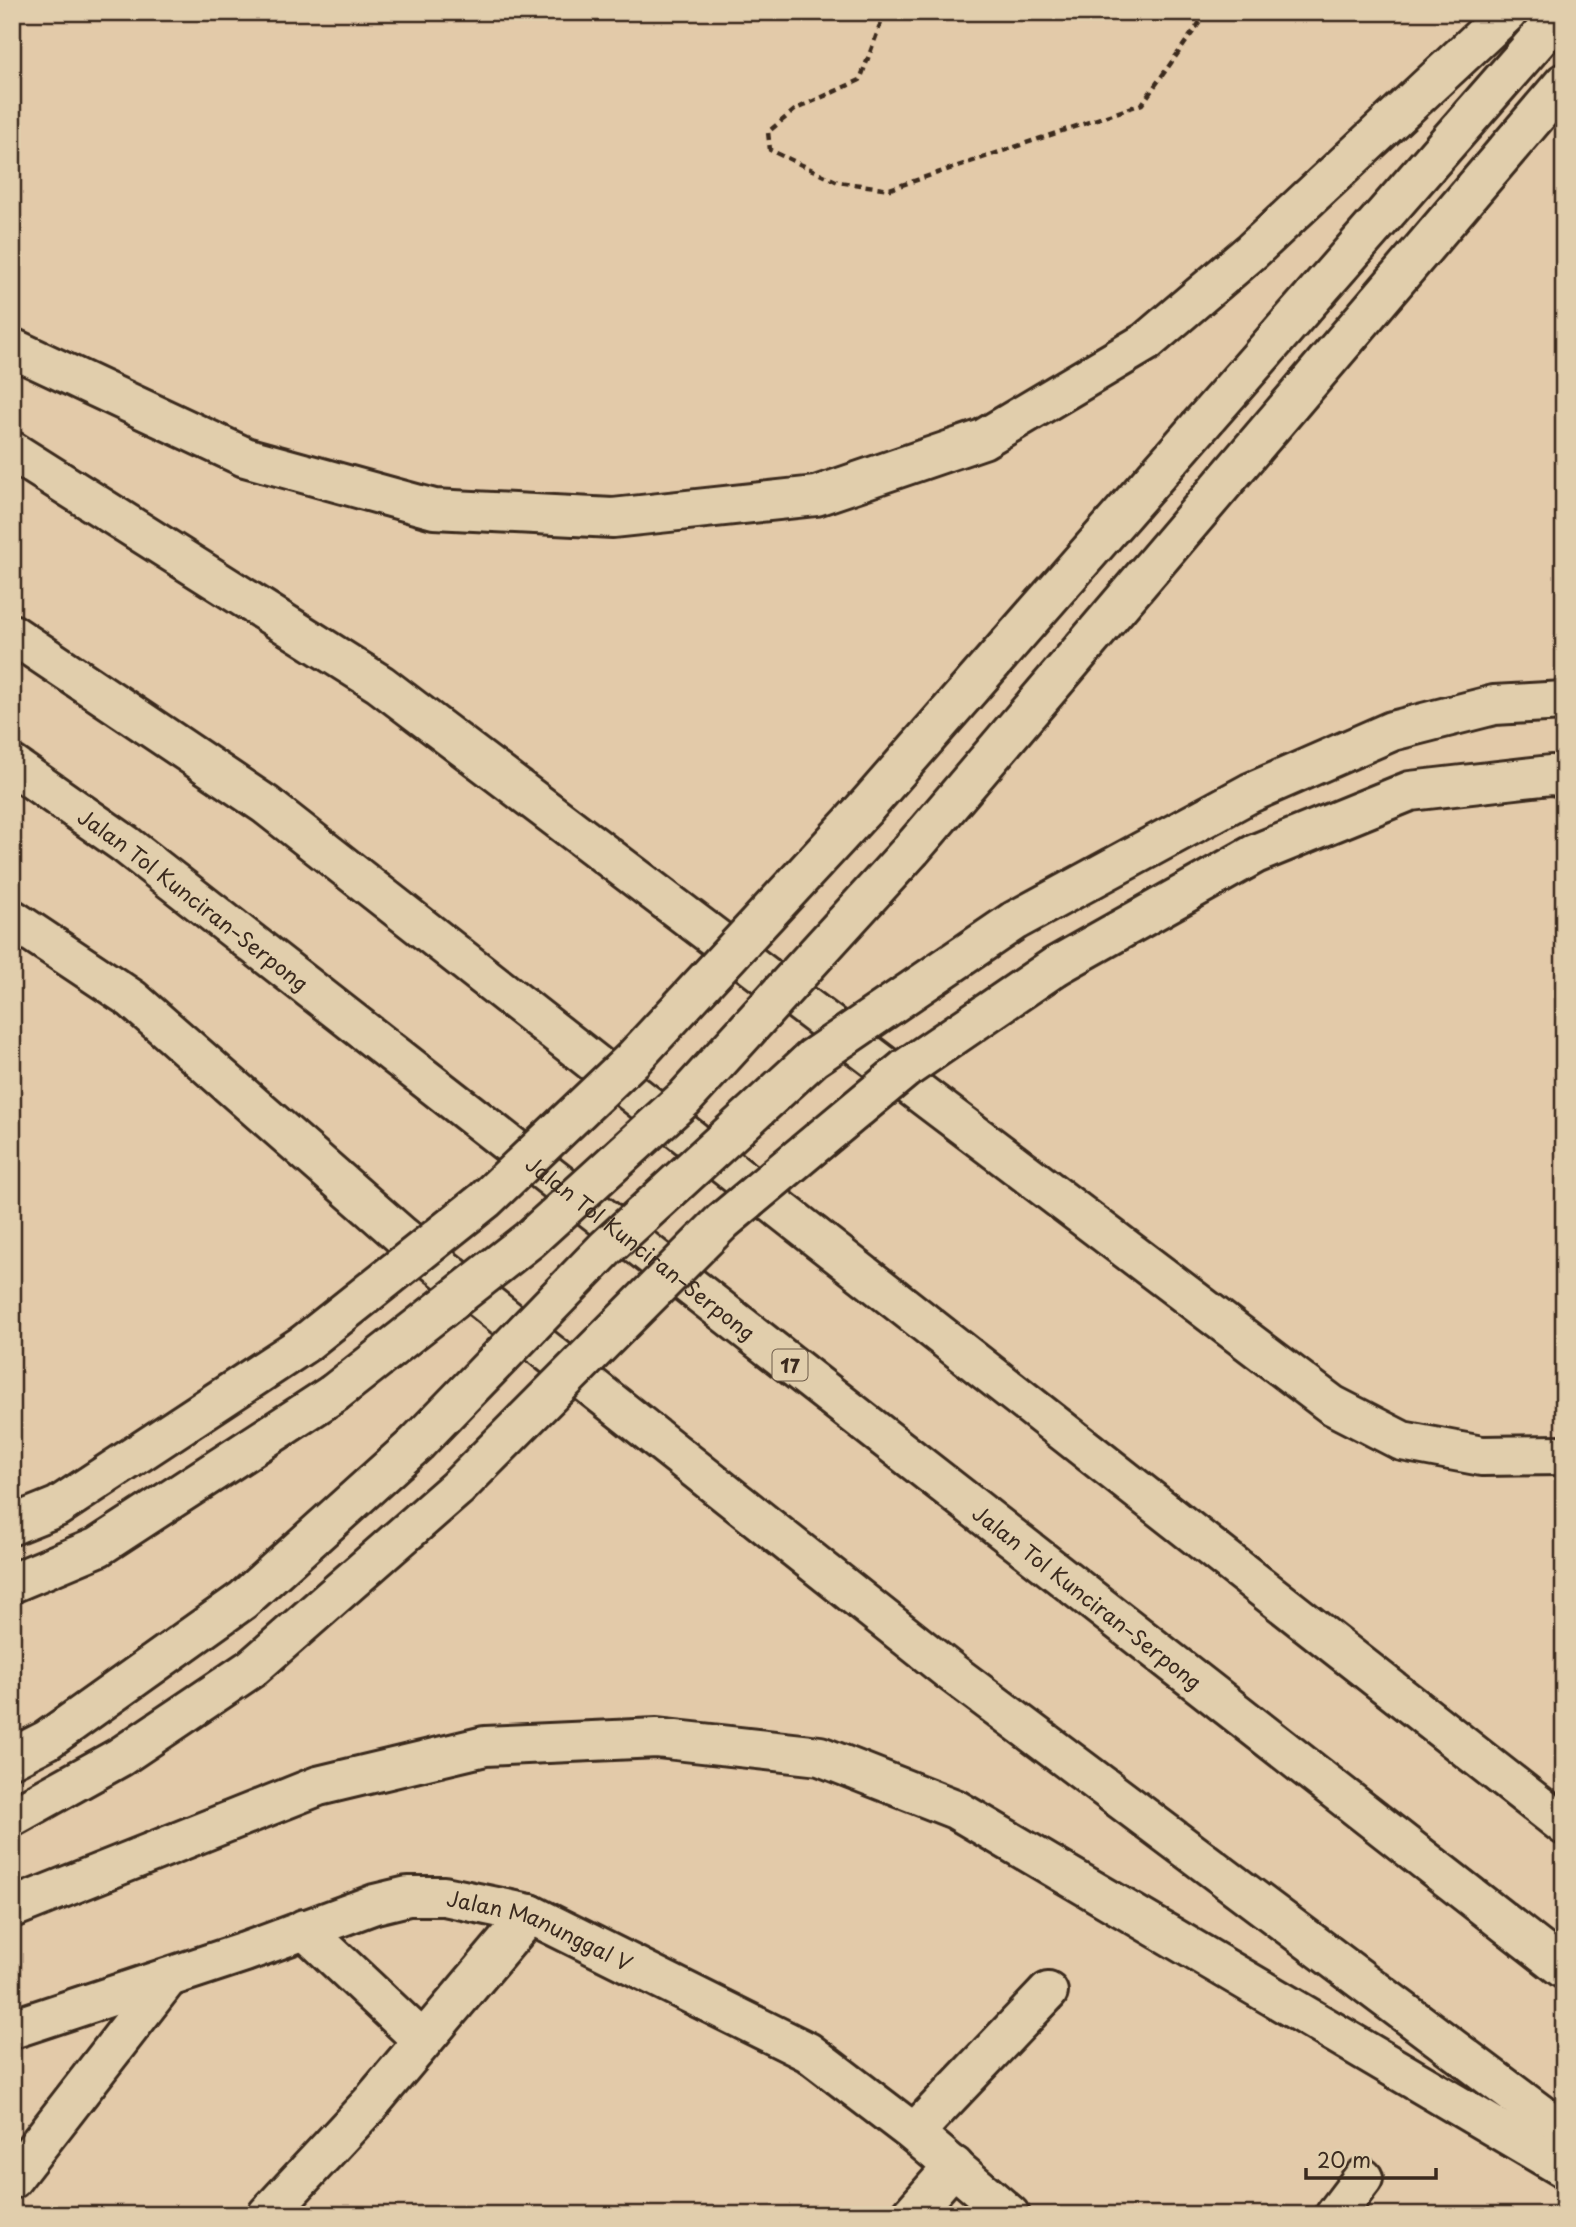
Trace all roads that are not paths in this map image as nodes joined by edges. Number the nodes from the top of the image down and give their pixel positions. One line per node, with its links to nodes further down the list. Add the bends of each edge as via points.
1 (1508, 12): 4 (main road, via 1251,252 1146,342 983,439 816,496 613,519 434,509 245,457)
2 (1562, 12): 12 (main road, bridge, via 866,807 614,1078 485,1200 303,1344 57,1507)
3 (1564, 83): 13 (main road, bridge, via 912,849 684,1099 528,1240 333,1394 98,1546)
4 (12, 348)
5 (12, 452): 11 (main road, via 380,684 1332,1405 1402,1441 1482,1456)
6 (12, 634): 16 (main road, via 266,805)
7 (1564, 701): 14 (main road, bridge, via 1494,705 1392,731 1250,793 1014,921 813,1058 606,1248 416,1444 243,1600 47,1741)
8 (12, 765): 20 (main road, Jalan Tol Kunciran–Serpong / 17, via 125,844)
9 (1564, 777): 15 (main road, bridge, via 1410,791 1255,854 1056,966 905,1069 723,1221 458,1487 252,1668 120,1758)
10 (12, 919): 25 (main road, via 132,999 402,1236 951,1672)
11 (1564, 1455)
12 (12, 1525)
13 (12, 1583)
14 (12, 1758)
15 (12, 1817)
16 (1564, 1825)
17 (12, 1908): 28 (main road, via 318,1786 485,1746 657,1738 820,1756 955,1809)
18 (530, 1914): 19 (main road, Jalan Manunggal V, via 444,1896 408,1896); 24 (main road); 26 (main road, Jalan Manunggal V, via 808,2052)
19 (304, 1929): 21 (main road, Jalan Manunggal V); 24 (main road)
20 (1564, 1969)
21 (168, 1978): 23 (main road, Jalan Manunggal V); 30 (main road)
22 (1048, 1992): 26 (main road)
23 (12, 2029)
24 (422, 2040): 31 (main road, via 370,2104)
25 (1564, 2132)
26 (914, 2133): 27 (main road, Jalan Manunggal V)
27 (954, 2166): 32 (main road); 33 (main road, Jalan Manunggal V)
28 (1564, 2168)
29 (1363, 2178): 34 (main road)
30 (12, 2179)
31 (267, 2215)
32 (911, 2215)
33 (1010, 2215)
34 (1335, 2215)

